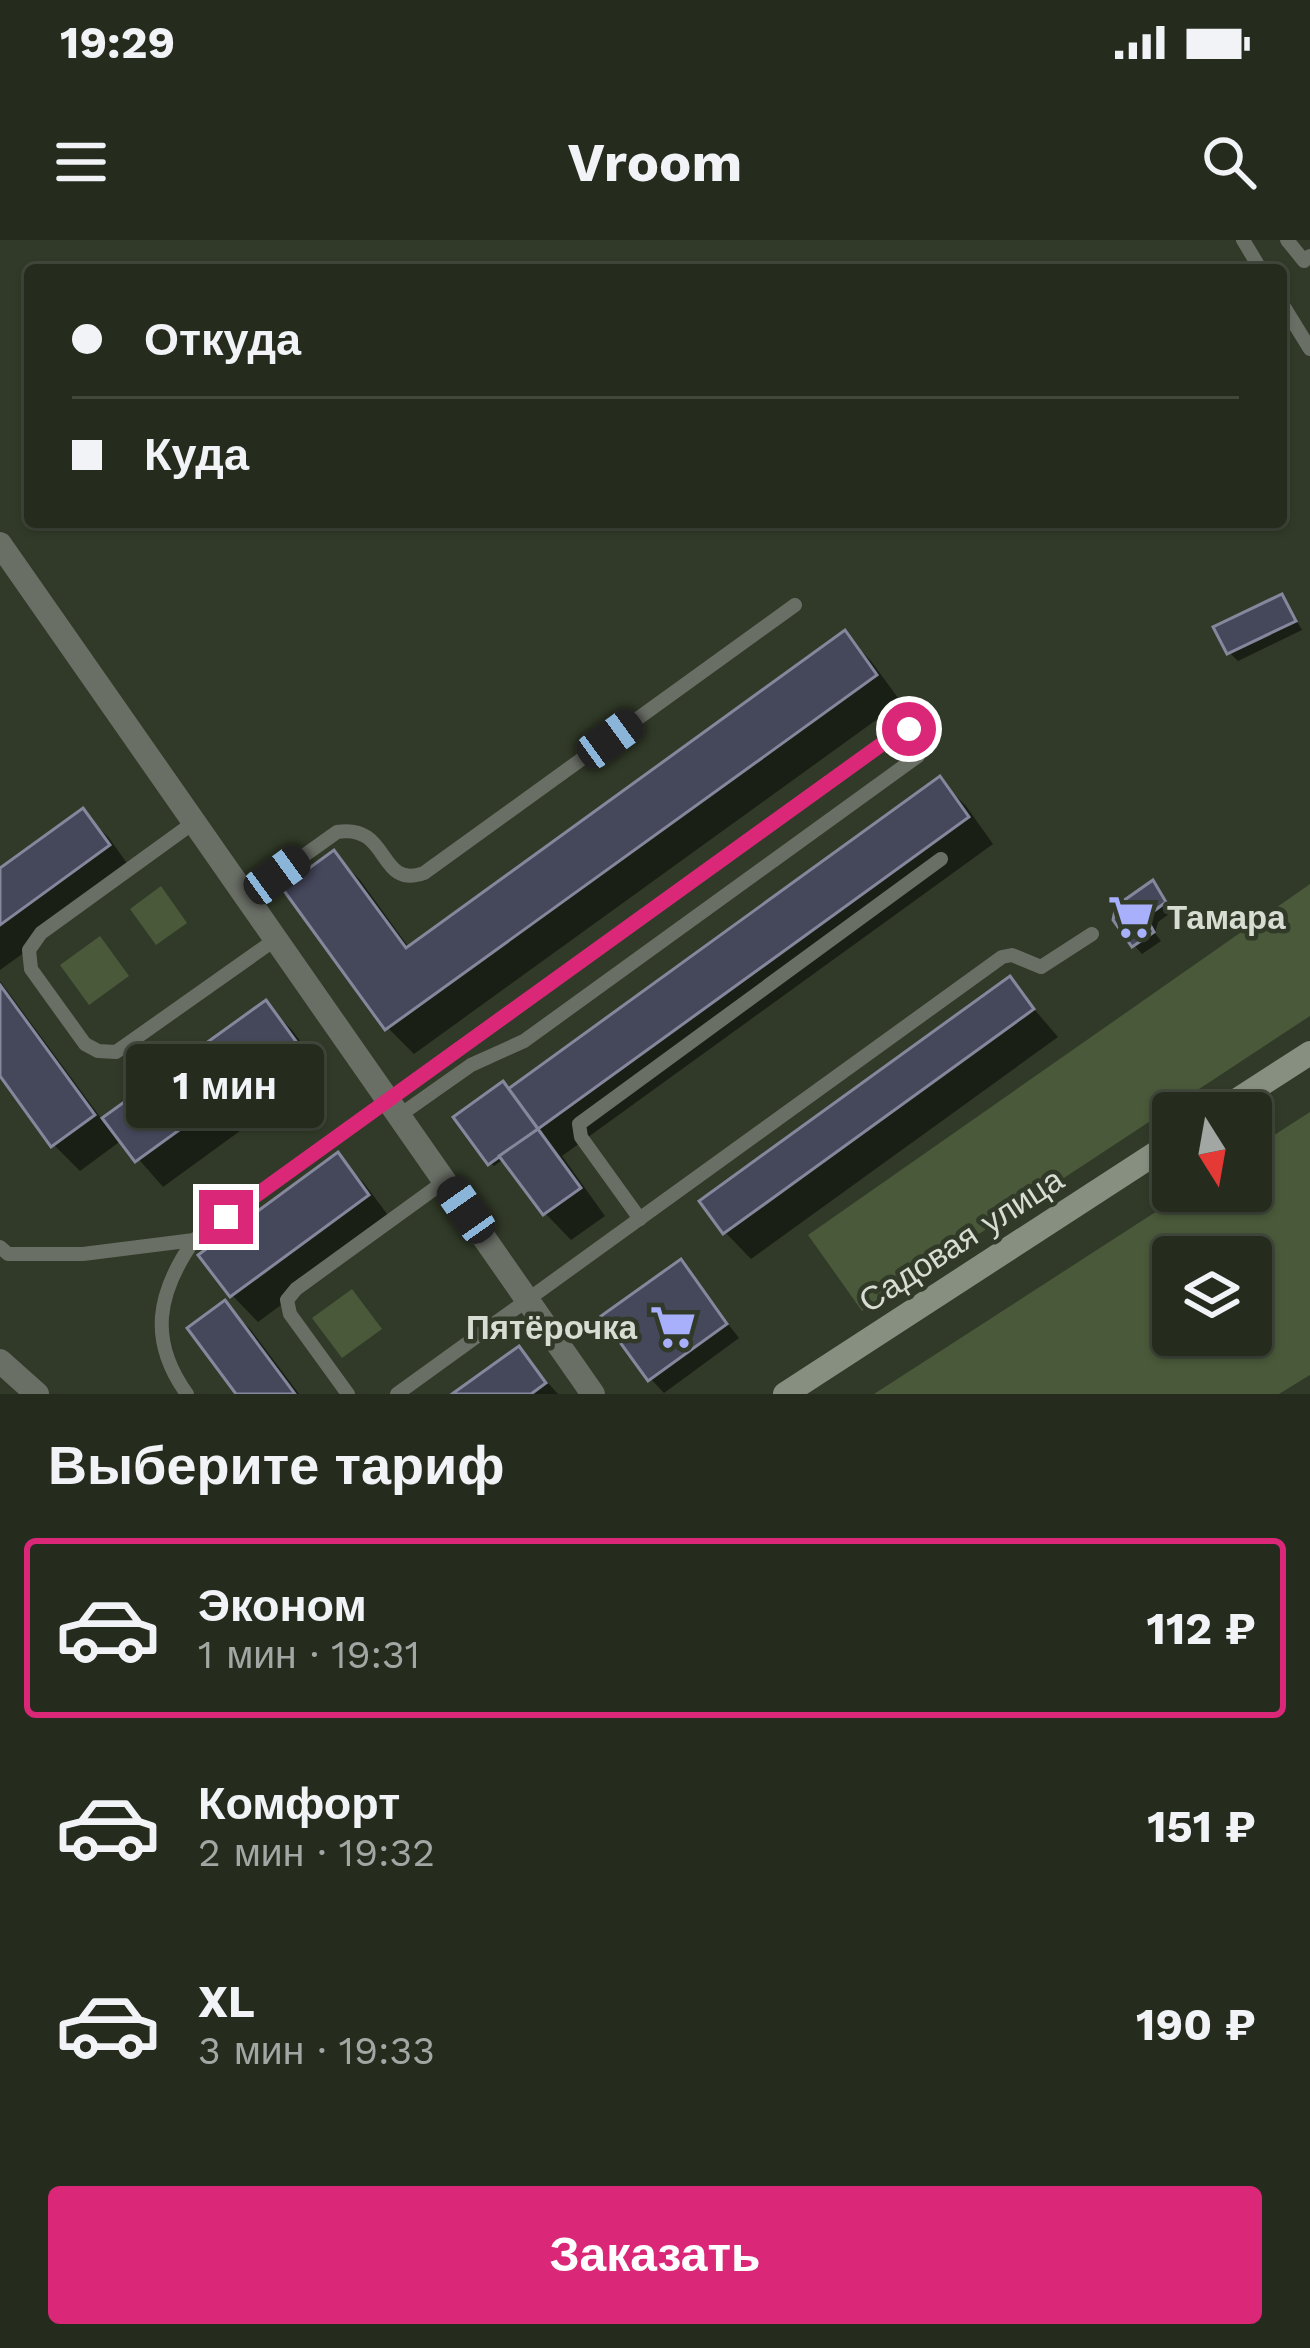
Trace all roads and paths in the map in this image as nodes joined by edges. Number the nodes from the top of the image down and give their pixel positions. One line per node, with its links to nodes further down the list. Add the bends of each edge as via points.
1 (1287, 240): 2 (lane, via 1304,261)
2 (1310, 256)
3 (1287, 312): 4 (lane)
4 (1310, 349)
5 (0, 544): 7 (street)
6 (795, 605): 9 (lane, via 424,873 394,871 369,836 352,829)
7 (193, 823): 9 (street); 11 (lane, via 35,938 29,960 45,987 86,1044 116,1052)
8 (941, 859): 17 (lane, via 578,1124)
9 (246, 898): 11 (street)
10 (1092, 934): 17 (lane, via 1041,968 1002,957)
11 (276, 939): 14 (street)
12 (1310, 1053): 13 (main road)
13 (1250, 1092)
14 (395, 1107): 14 (lane, via 524,1041 918,756 922,743 913,730 900,731); 16 (street); 18 (lane)
15 (1152, 1156): 22 (main road, Садовая улица)
16 (446, 1180): 20 (street); 26 (lane, via 289,1294 290,1314)
17 (640, 1219): 20 (lane)
18 (194, 1240): 19 (lane, via 121,1252); 25 (lane, via 165,1292 161,1322 170,1371)
19 (3, 1255)
20 (528, 1300): 23 (street); 27 (lane)
21 (0, 1361): 24 (street)
22 (816, 1385): 28 (main road, Садовая улица)
23 (589, 1392)
24 (38, 1394)
25 (187, 1394)
26 (347, 1394)
27 (397, 1394)
28 (785, 1394)

